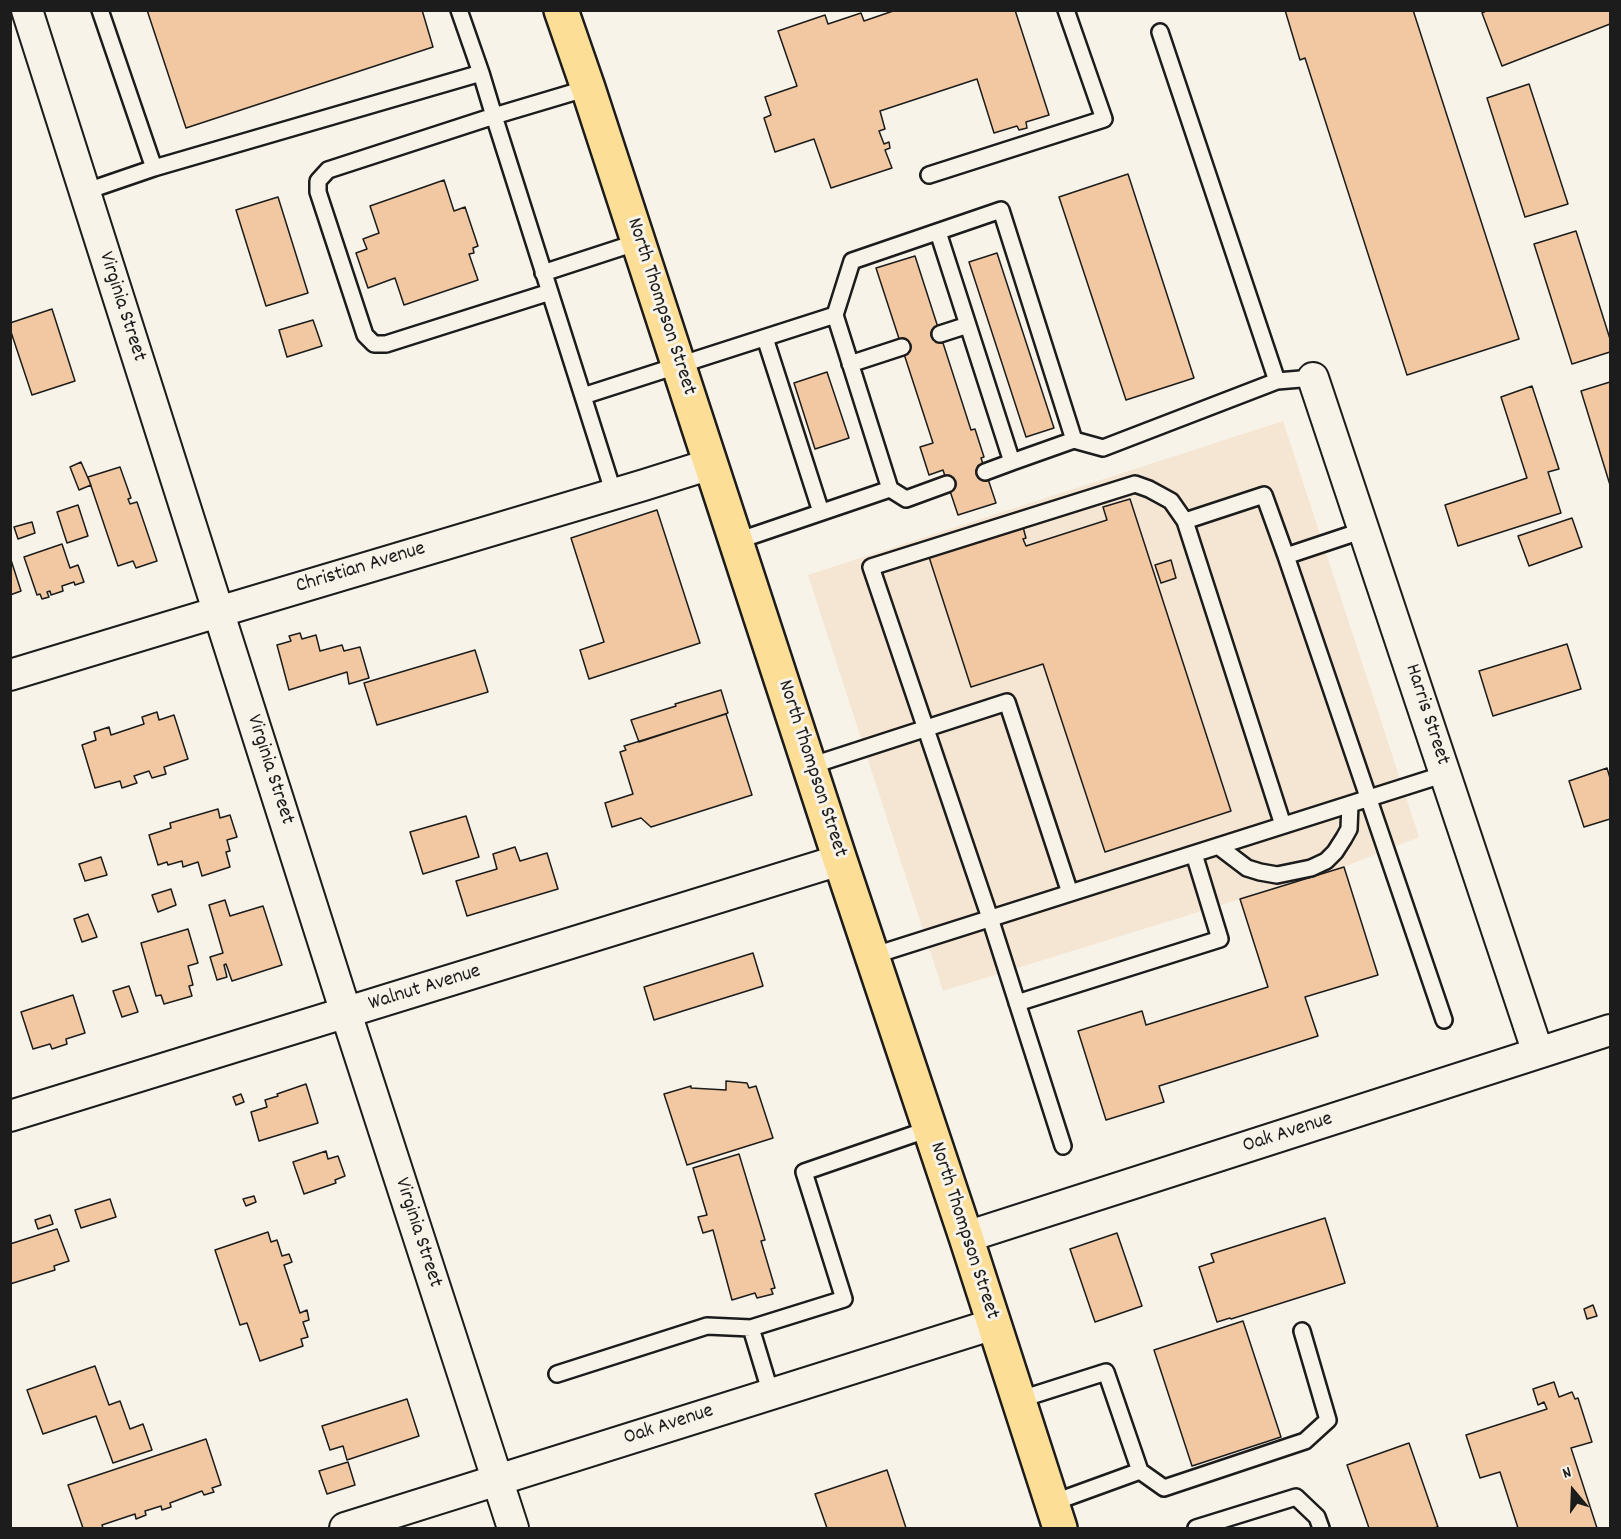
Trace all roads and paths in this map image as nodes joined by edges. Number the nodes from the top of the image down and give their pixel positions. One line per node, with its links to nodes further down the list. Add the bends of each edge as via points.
1 (27, 10): 12 (street, Virginia Street)
2 (100, 10): 10 (lane)
3 (459, 10): 7 (lane)
4 (1066, 10): 11 (lane, via 1104,119)
5 (566, 14): 8 (main road, North Thompson Street)
6 (1160, 32): 25 (lane)
7 (481, 73): 9 (lane); 10 (lane)
8 (588, 88): 9 (lane); 14 (main road, North Thompson Street)
9 (494, 117): 15 (lane); 16 (lane, via 328,170 318,181 318,192 365,335 374,344 386,344)
10 (154, 168): 12 (lane)
11 (929, 175)
12 (84, 192): 39 (street, Virginia Street)
13 (938, 232): 17 (lane, via 852,261); 18 (lane); 27 (lane, via 1001,210)
14 (639, 242): 15 (lane); 23 (main road, North Thompson Street)
15 (543, 273): 16 (lane)
16 (549, 292): 26 (lane)
17 (835, 315): 20 (lane); 22 (lane)
18 (968, 325): 19 (lane); 28 (lane)
19 (940, 334)
20 (765, 338): 23 (lane); 34 (lane)
21 (902, 346): 22 (lane)
22 (850, 364): 32 (lane)
23 (679, 366): 26 (lane); 29 (main road, North Thompson Street)
24 (1313, 378): 25 (lane); 36 (street, Harris Street)
25 (1277, 381): 27 (lane, via 1103,448)
26 (583, 396): 33 (lane)
27 (1074, 440): 28 (lane)
28 (1012, 462): 30 (lane)
29 (711, 464): 33 (street, Christian Avenue); 37 (main road, North Thompson Street)
30 (985, 472)
31 (947, 484): 32 (lane, via 906,499)
32 (890, 489): 34 (lane)
33 (614, 494): 39 (street, Christian Avenue)
34 (821, 512): 37 (lane)
35 (1185, 521): 38 (lane, via 1264,495); 41 (lane, via 1171,501 1135,484 871,567); 46 (lane)
36 (1364, 530): 38 (lane); 43 (street, Harris Street)
37 (737, 541): 42 (main road, North Thompson Street)
38 (1286, 556): 44 (lane)
39 (218, 612): 40 (street, Christian Avenue); 54 (street, Virginia Street)
40 (10, 675)
41 (926, 728): 42 (lane); 50 (lane, via 1007,702); 51 (lane)
42 (810, 766): 49 (main road, North Thompson Street)
43 (1445, 774): 44 (lane); 57 (street, Harris Street)
44 (1368, 798): 45 (lane); 55 (lane)
45 (1350, 804): 46 (lane); 47 (lane, via 1349,829 1344,838 1326,861 1311,868 1277,875 1260,872 1247,868)
46 (1283, 825): 47 (lane)
47 (1218, 846): 48 (lane)
48 (1194, 854): 50 (lane); 53 (lane, via 1220,939)
49 (840, 860): 52 (main road, North Thompson Street); 54 (street, Walnut Avenue)
50 (1070, 893): 51 (lane)
51 (990, 918): 52 (lane); 53 (lane)
52 (872, 956): 59 (main road, North Thompson Street)
53 (1017, 1004): 60 (lane)
54 (346, 1013): 58 (street, Walnut Avenue); 69 (street, Virginia Street)
55 (1444, 1020)
56 (1611, 1030): 57 (street, Oak Avenue)
57 (1538, 1053): 61 (street, Oak Avenue)
58 (10, 1116)
59 (929, 1129): 61 (main road, North Thompson Street); 63 (lane, via 804,1172 844,1299)
60 (1063, 1146)
61 (966, 1237): 62 (main road, North Thompson Street)
62 (994, 1324): 66 (street, Oak Avenue); 67 (main road, North Thompson Street)
63 (751, 1328): 65 (lane, via 707,1326); 66 (lane)
64 (1302, 1331): 68 (lane, via 1328,1420 1305,1441 1164,1488)
65 (557, 1374)
66 (771, 1394): 69 (street, Oak Avenue)
67 (1018, 1400): 68 (lane, via 1106,1372); 70 (main road, North Thompson Street)
68 (1140, 1471): 70 (lane)
69 (497, 1480): 71 (street, Oak Avenue); 72 (street, Virginia Street)
70 (1056, 1516)
71 (345, 1528)
72 (513, 1528)
73 (1196, 1528): 74 (lane, via 1296,1497 1317,1517)
74 (1321, 1528)

